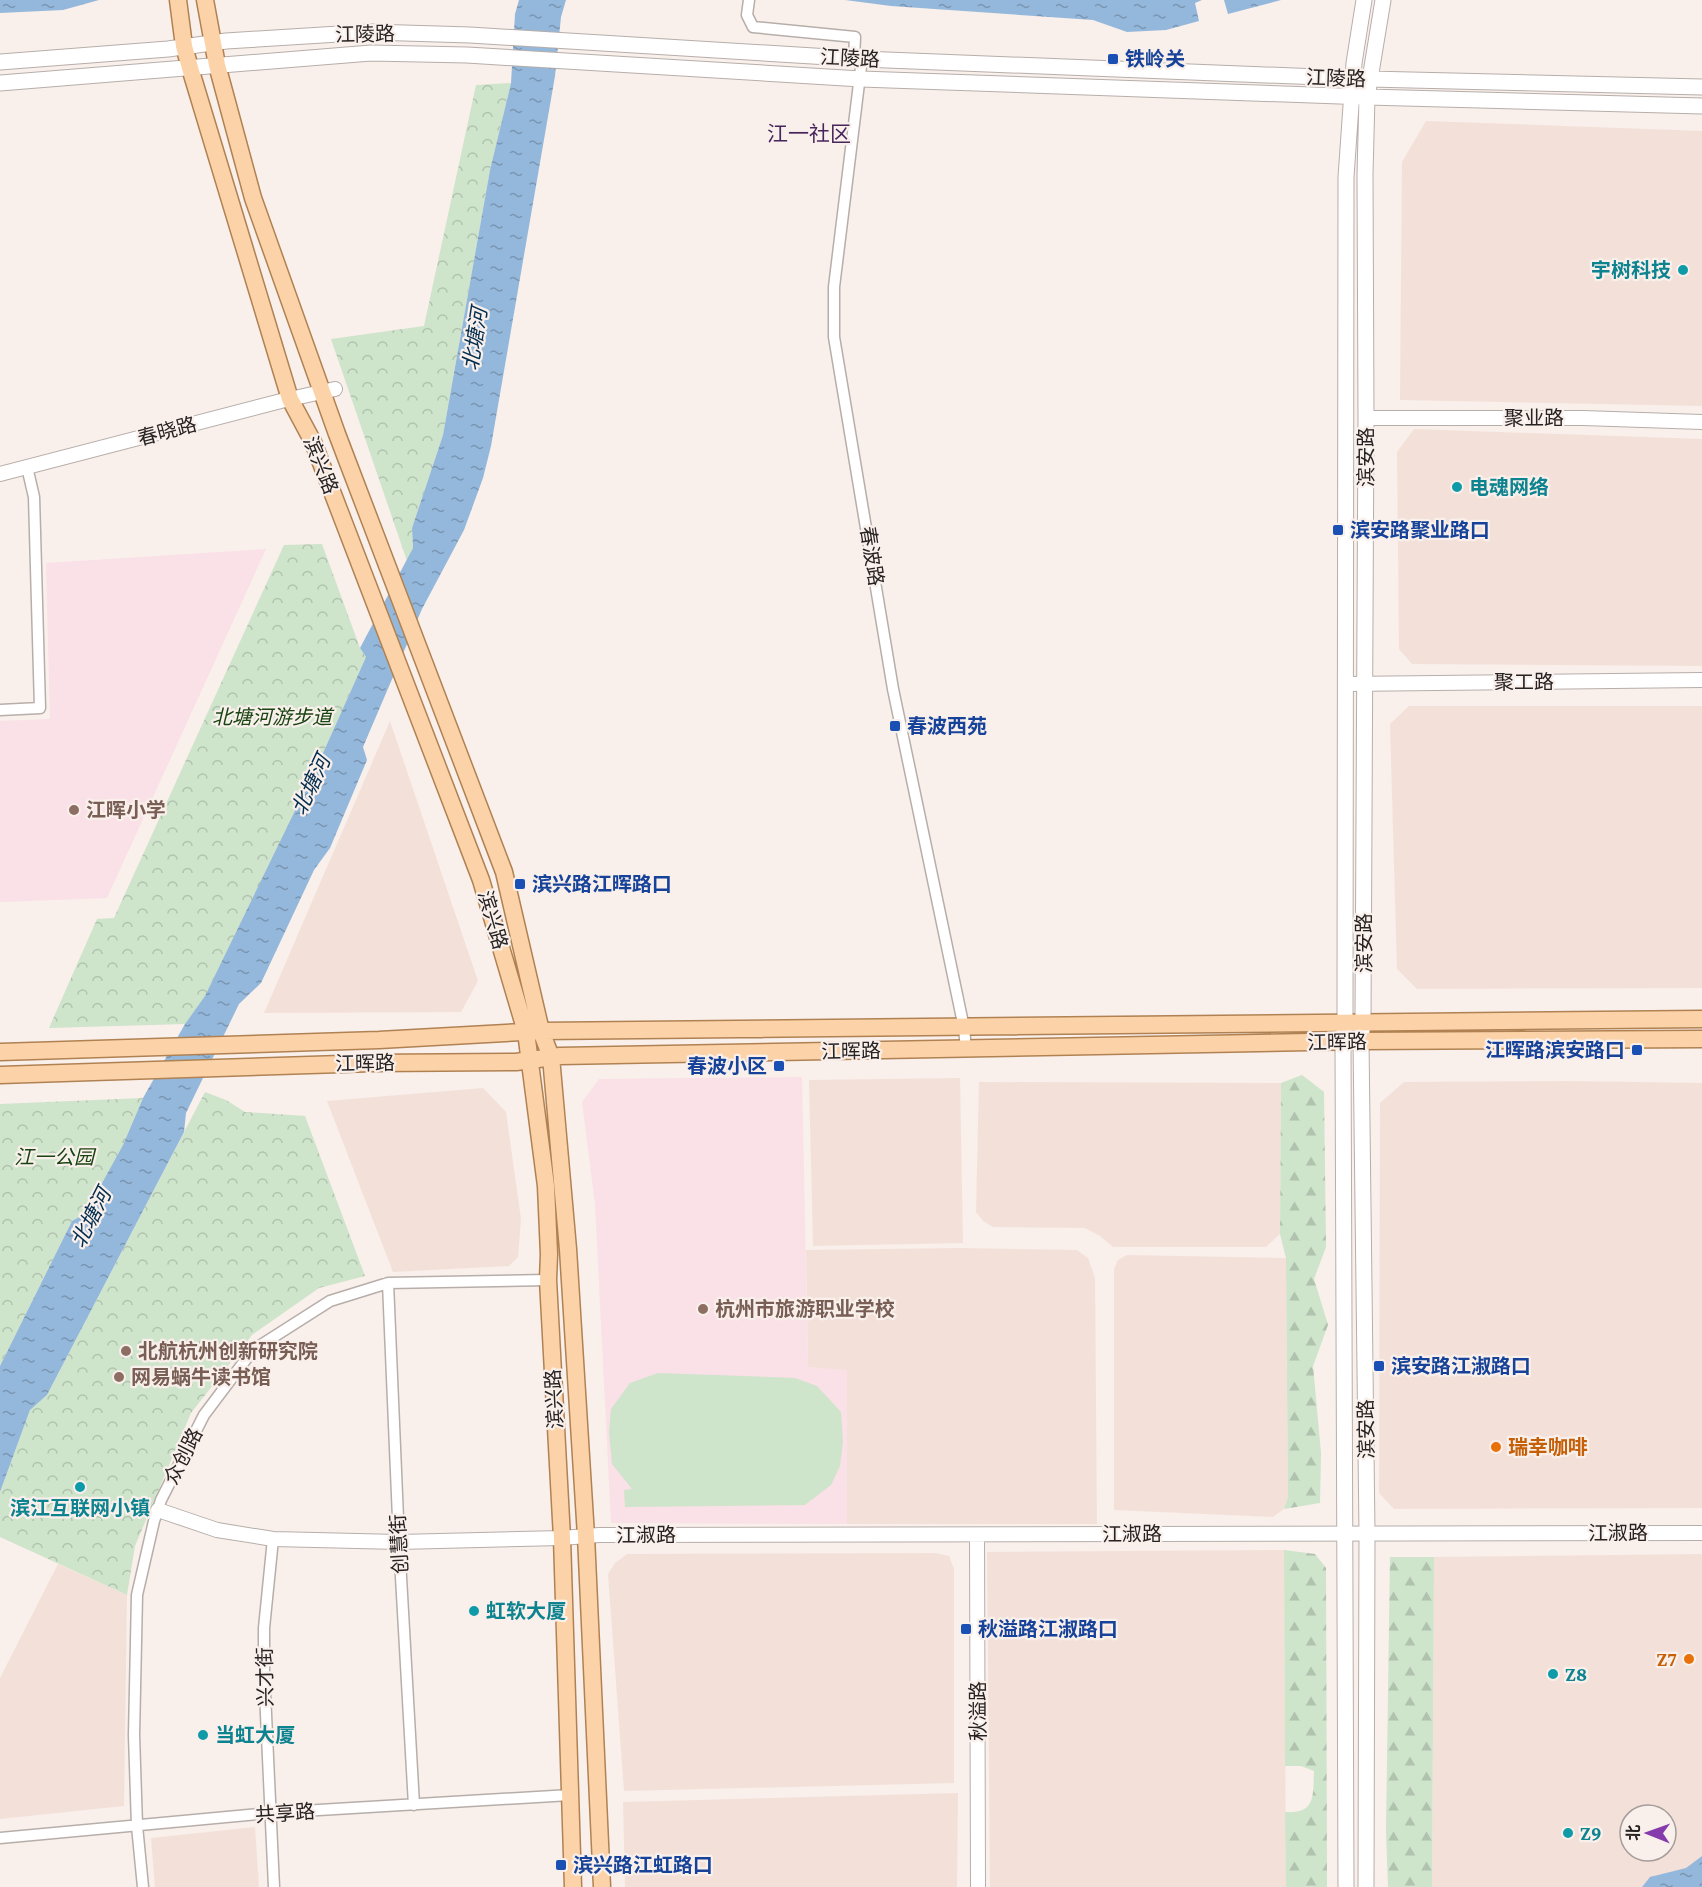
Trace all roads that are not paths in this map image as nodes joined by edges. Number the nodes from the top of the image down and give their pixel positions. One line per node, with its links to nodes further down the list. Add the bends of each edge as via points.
1 (178, 0): 7 (main road, 滨兴路)
2 (205, 0): 6 (main road, 滨兴路)
3 (1364, 0): 12 (main road, 滨安路)
4 (1383, 0): 14 (main road, 滨安路)
5 (749, 2): 8 (street, via 747,15 753,27 855,37)
6 (213, 43): 7 (main road, 江陵路); 8 (main road, 江陵路, via 371,32); 10 (main road, 滨兴路)
7 (184, 46): 9 (main road, 江陵路); 11 (main road, 滨兴路)
8 (858, 58): 12 (main road, 江陵路); 13 (street, 春波路)
9 (0, 62)
10 (217, 65): 11 (main road, 江陵路); 13 (main road, 江陵路, via 371,53 467,55); 20 (main road, 滨兴路, via 252,198)
11 (190, 68): 15 (main road, 江陵路); 21 (main road, 滨兴路)
12 (1353, 78): 14 (main road, 江陵路); 17 (main road, 滨安路)
13 (861, 79): 17 (main road, 江陵路); 33 (street, 春波路, via 834,286 834,337 893,688)
14 (1369, 79): 16 (main road, 江陵路); 18 (main road, 滨安路)
15 (0, 83)
16 (1702, 87)
17 (1351, 96): 18 (main road, 江陵路); 28 (main road, 滨安路, via 1346,177)
18 (1367, 97): 19 (main road, 江陵路); 22 (main road, 滨安路)
19 (1702, 106)
20 (328, 391): 21 (street, 春晓路); 34 (main road, 滨兴路, via 337,434 504,872)
21 (290, 399): 24 (street, 春晓路); 34 (main road, 滨兴路, via 313,442 481,880)
22 (1366, 418): 23 (street, 聚业路); 27 (main road, 滨安路)
23 (1702, 422)
24 (27, 467): 25 (street, 春晓路); 29 (street, via 34,497 40,708)
25 (0, 474)
26 (1702, 680): 27 (street, 聚工路)
27 (1365, 683): 28 (street, 聚工路); 31 (main road, 滨安路)
28 (1346, 684): 32 (main road, 滨安路)
29 (0, 710)
30 (1702, 1019): 31 (main road, 江晖路)
31 (1363, 1021): 32 (main road, 江晖路); 36 (main road, 滨安路)
32 (1345, 1022): 33 (main road, 江晖路); 37 (main road, 滨安路)
33 (964, 1028): 34 (main road, 江晖路); 38 (street, 春波路)
34 (533, 1032): 39 (main road, 江晖路); 40 (main road, 滨兴路); 41 (main road, 滨兴路)
35 (1702, 1039): 36 (main road, 江晖路)
36 (1361, 1041): 37 (main road, 江晖路); 46 (main road, 滨安路)
37 (1343, 1042): 38 (main road, 江晖路); 49 (main road, 滨安路)
38 (966, 1049): 40 (main road, 江晖路)
39 (0, 1052)
40 (551, 1057): 41 (main road, 江晖路); 50 (main road, 滨兴路, via 568,1249)
41 (529, 1060): 42 (main road, 江晖路); 43 (main road, 滨兴路, via 546,1186)
42 (0, 1075)
43 (548, 1280): 44 (street, 众创路); 51 (main road, 滨兴路)
44 (388, 1283): 45 (street, 众创路, via 330,1301 253,1350 204,1415); 53 (street, 创慧街)
45 (158, 1510): 52 (street, 江淑路, via 217,1530); 57 (street, 众创路, via 137,1595)
46 (1367, 1533): 47 (street, 江淑路); 49 (street, 江淑路); 65 (main road, 滨安路)
47 (1702, 1533)
48 (977, 1535): 49 (street, 江淑路); 50 (street, 江淑路); 63 (street, 秋溢路)
49 (1346, 1535): 64 (main road, 滨安路)
50 (585, 1536): 51 (street, 江淑路); 62 (main road, 滨兴路)
51 (562, 1538): 53 (street, 江淑路); 54 (main road, 滨兴路)
52 (273, 1539): 53 (street, 江淑路); 56 (street, 兴才街, via 264,1628)
53 (399, 1542): 55 (street, 创慧街)
54 (570, 1795): 55 (street, 共享路); 61 (main road, 滨兴路)
55 (414, 1805): 56 (street, 共享路)
56 (269, 1813): 57 (street, 共享路); 60 (street, 兴才街)
57 (137, 1826): 58 (street, 共享路); 59 (street, 众创路)
58 (0, 1838)
59 (143, 1887)
60 (274, 1887)
61 (573, 1887)
62 (602, 1887)
63 (978, 1887)
64 (1346, 1887)
65 (1366, 1887)

